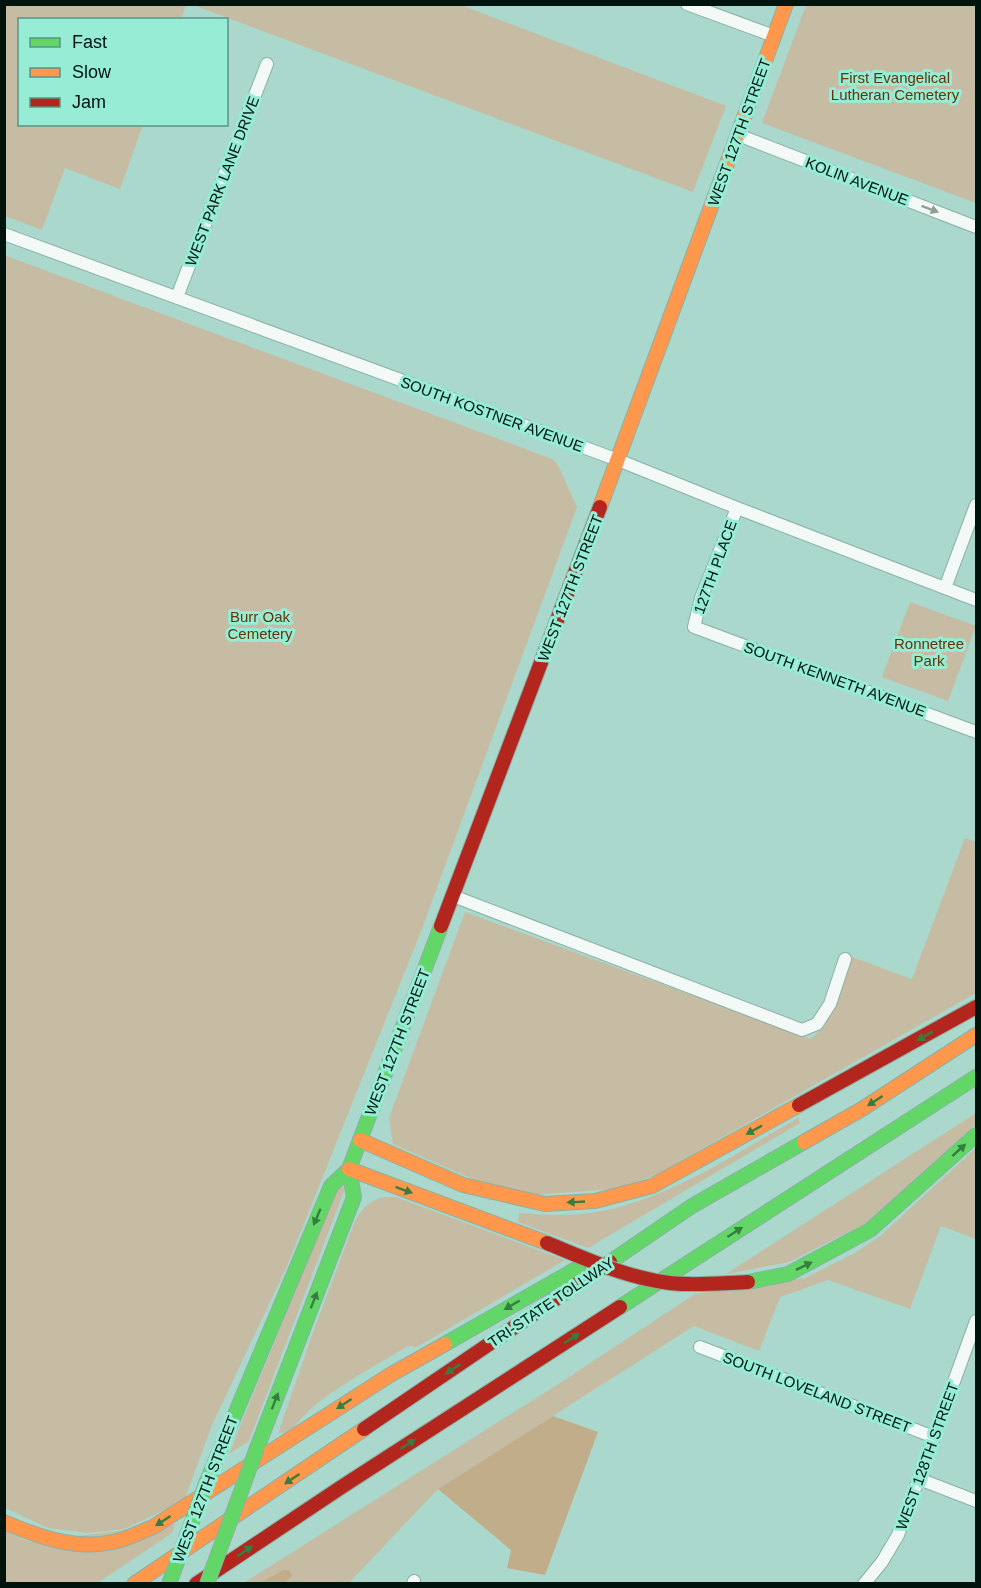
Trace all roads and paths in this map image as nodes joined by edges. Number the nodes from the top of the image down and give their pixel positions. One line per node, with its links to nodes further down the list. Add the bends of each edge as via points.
1 (687, 4): 3 (street)
2 (786, 4): 3 (main road, WEST 127TH STREET)
3 (774, 36): 5 (main road, WEST 127TH STREET)
4 (267, 64): 8 (street, WEST PARK LANE DRIVE)
5 (738, 135): 6 (street, KOLIN AVENUE, one-way to 6); 9 (main road, WEST 127TH STREET)
6 (976, 227)
7 (4, 234): 8 (street, SOUTH KOSTNER AVENUE)
8 (177, 297): 9 (street, SOUTH KOSTNER AVENUE)
9 (618, 460): 11 (street, SOUTH KOSTNER AVENUE); 16 (main road, WEST 127TH STREET)
10 (976, 505): 12 (street)
11 (736, 508): 12 (street, SOUTH KOSTNER AVENUE); 14 (street, 127TH PLACE, via 701,598)
12 (945, 588): 13 (street, SOUTH KOSTNER AVENUE)
13 (976, 600)
14 (694, 627): 15 (street, SOUTH KENNETH AVENUE)
15 (976, 732)
16 (453, 896): 17 (street, via 802,1030 817,1024 830,1004); 22 (main road, WEST 127TH STREET)
17 (845, 959)
18 (976, 1008): 22 (main road, one-way to 22, via 652,1186 595,1201 545,1204 463,1185)
19 (976, 1035): 24 (main road, TRI-STATE TOLLWAY, one-way to 24, via 862,1109)
20 (976, 1077): 33 (main road, one-way to 20)
21 (976, 1135): 23 (main road, one-way to 21, bridge, via 647,1279 686,1284 748,1282 788,1274 870,1230)
22 (360, 1140): 23 (main road, WEST 127TH STREET)
23 (349, 1169): 32 (main road, WEST 127TH STREET, one-way to 32, bridge, via 331,1186 207,1481); 34 (main road, WEST 127TH STREET, one-way to 23, bridge, via 354,1197)
24 (692, 1206): 30 (main road, one-way to 30, via 390,1375 153,1527 115,1542 80,1545 50,1541); 31 (main road, TRI-STATE TOLLWAY, one-way to 31)
25 (976, 1321): 27 (street, WEST 128TH STREET)
26 (700, 1347): 27 (street, SOUTH LOVELAND STREET)
27 (934, 1437): 28 (street, WEST 128TH STREET)
28 (919, 1479): 29 (street); 35 (street, WEST 128TH STREET, via 898,1535)
29 (976, 1501)
30 (4, 1522)
31 (134, 1584)
32 (169, 1584)
33 (196, 1584)
34 (207, 1584)
35 (864, 1584)

